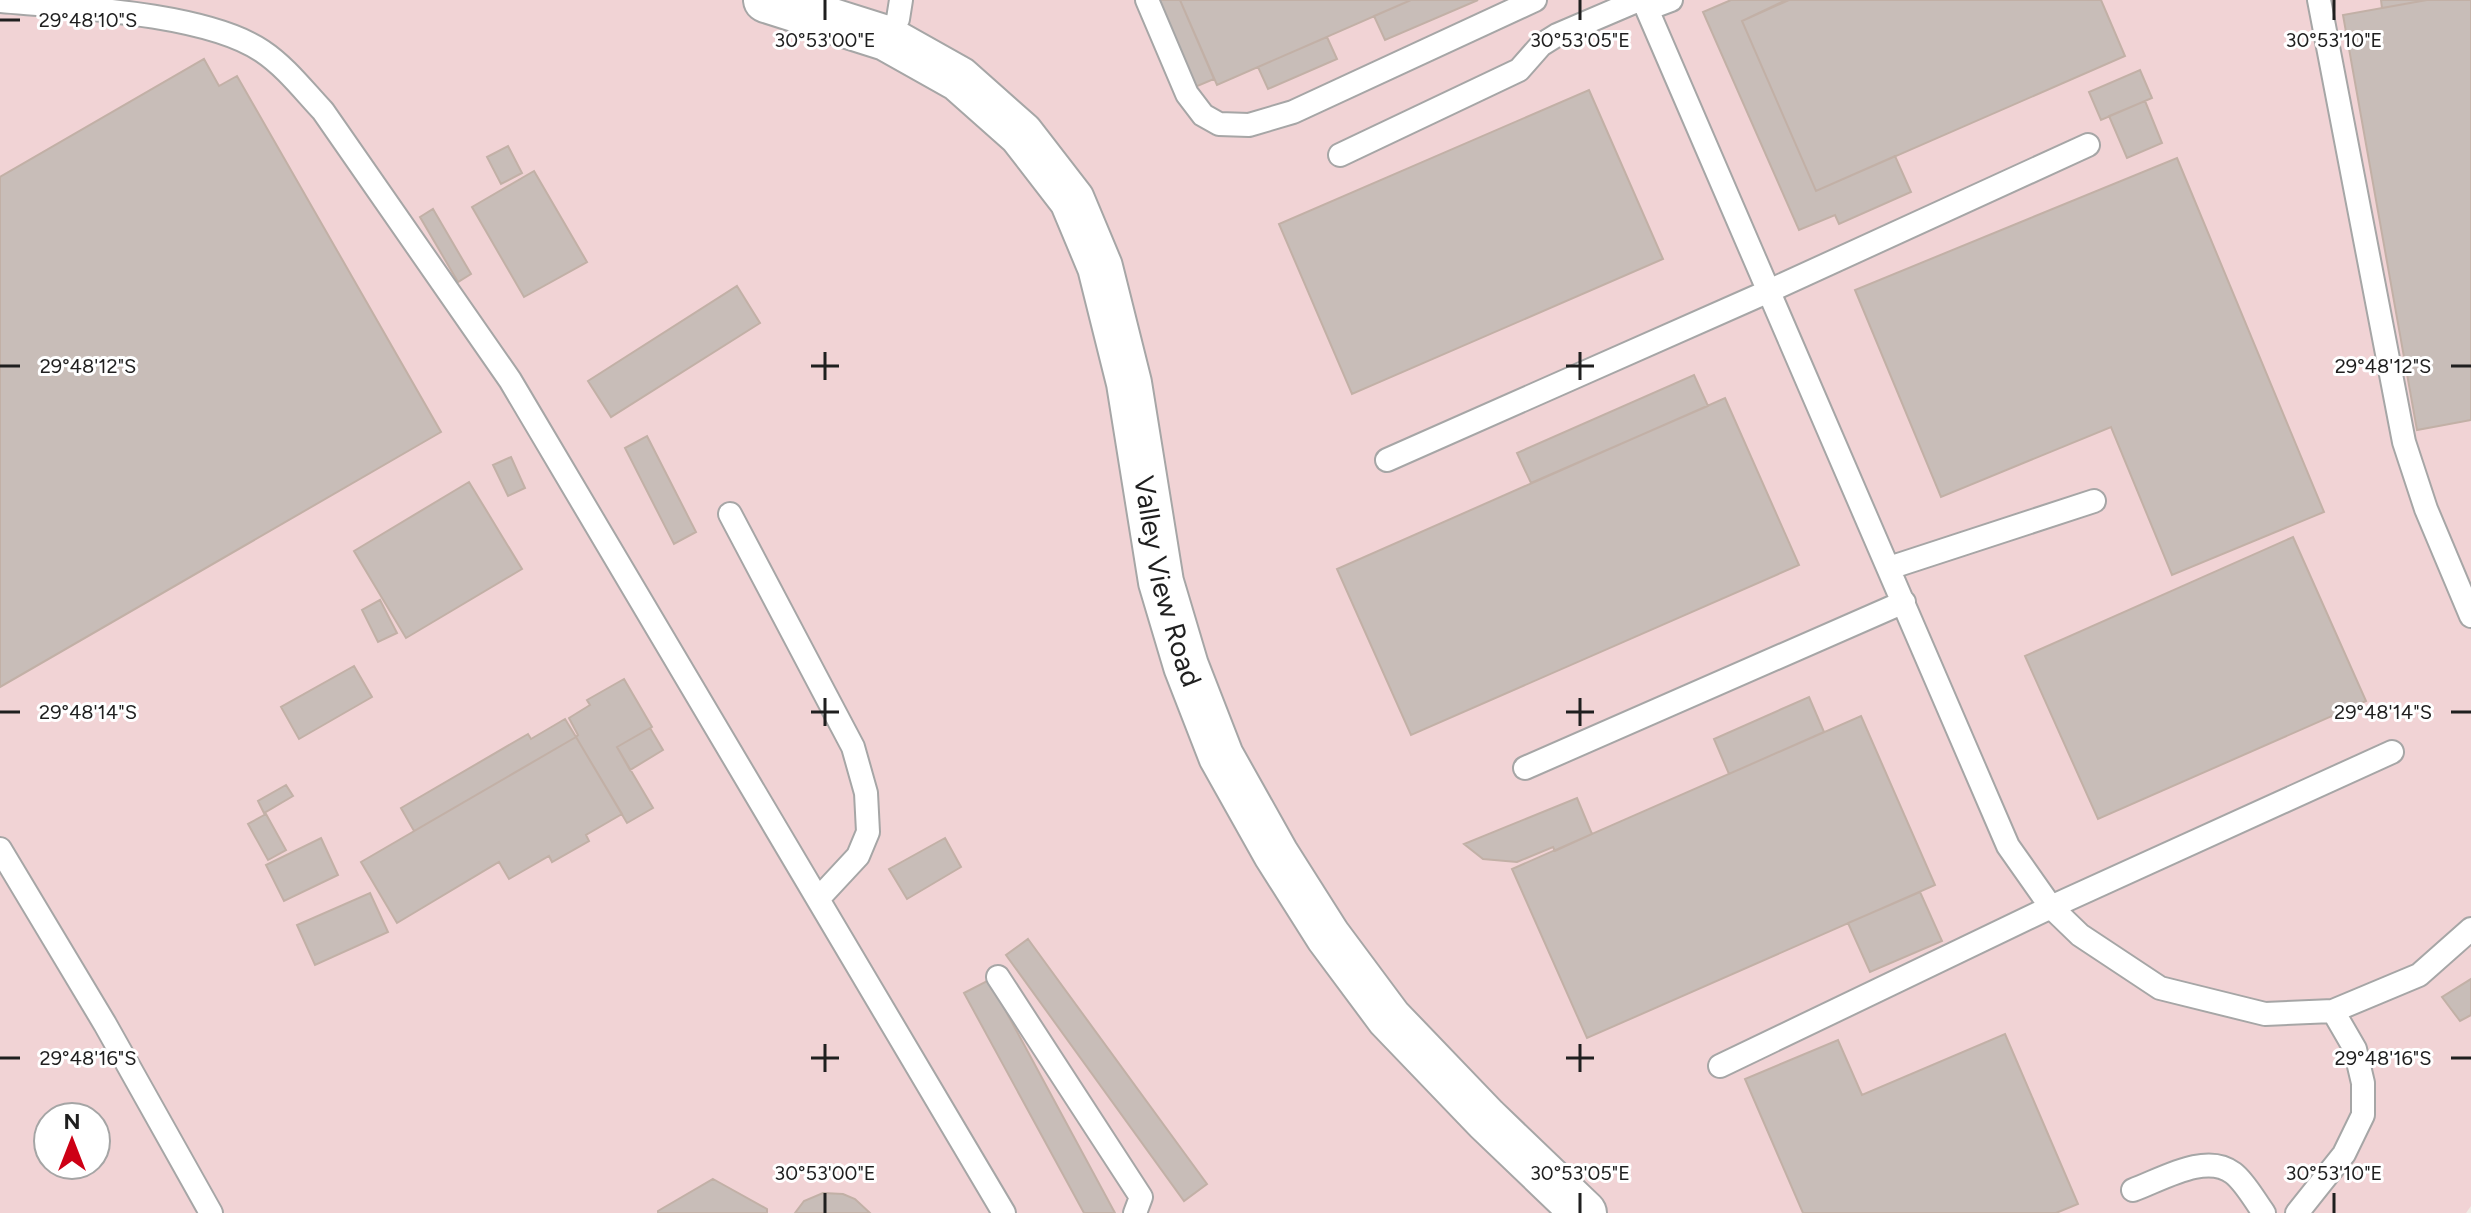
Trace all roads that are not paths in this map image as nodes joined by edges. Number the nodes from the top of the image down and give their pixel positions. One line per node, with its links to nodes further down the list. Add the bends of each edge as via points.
1 (766, 0): 8 (street, Valley View Road)
2 (1147, 0): 3 (lane, via 1187,94 1203,115 1219,124 1249,125 1293,112)
3 (1535, 0)
4 (1671, 0): 7 (lane)
5 (2319, 0): 18 (lane, via 2404,442)
6 (0, 1): 22 (lane, via 151,17 217,30 262,50 323,111 510,380)
7 (1643, 3): 11 (lane, via 1557,35 1519,70); 12 (lane)
8 (809, 6): 9 (street, Valley View Road)
9 (893, 19): 32 (street, Valley View Road, via 1021,134 1072,200 1104,282 1129,383 1161,582 1186,666 1221,756 1276,854 1389,1018)
10 (2088, 145): 12 (lane)
11 (1340, 155)
12 (1769, 291): 13 (lane); 16 (lane)
13 (1387, 460)
14 (2094, 501): 16 (lane)
15 (730, 514): 22 (lane, via 853,747 866,793 868,832 858,856)
16 (1889, 568): 17 (lane)
17 (1904, 602): 20 (lane); 23 (lane, via 2008,846)
18 (2471, 616)
19 (2392, 752): 23 (lane)
20 (1525, 768)
21 (0, 849): 29 (lane)
22 (818, 899): 30 (lane)
23 (2051, 907): 26 (lane, via 2080,935 2160,988 2265,1014); 27 (lane)
24 (2471, 929): 26 (lane, via 2419,975)
25 (998, 977): 31 (lane, via 1141,1197)
26 (2333, 1011): 34 (lane, via 2355,1049 2363,1115 2344,1154)
27 (1720, 1066)
28 (2133, 1190): 33 (lane, via 2201,1166 2220,1166 2235,1174)
29 (211, 1213)
30 (1004, 1213)
31 (1135, 1213)
32 (1584, 1213)
33 (2264, 1213)
34 (2297, 1213)

